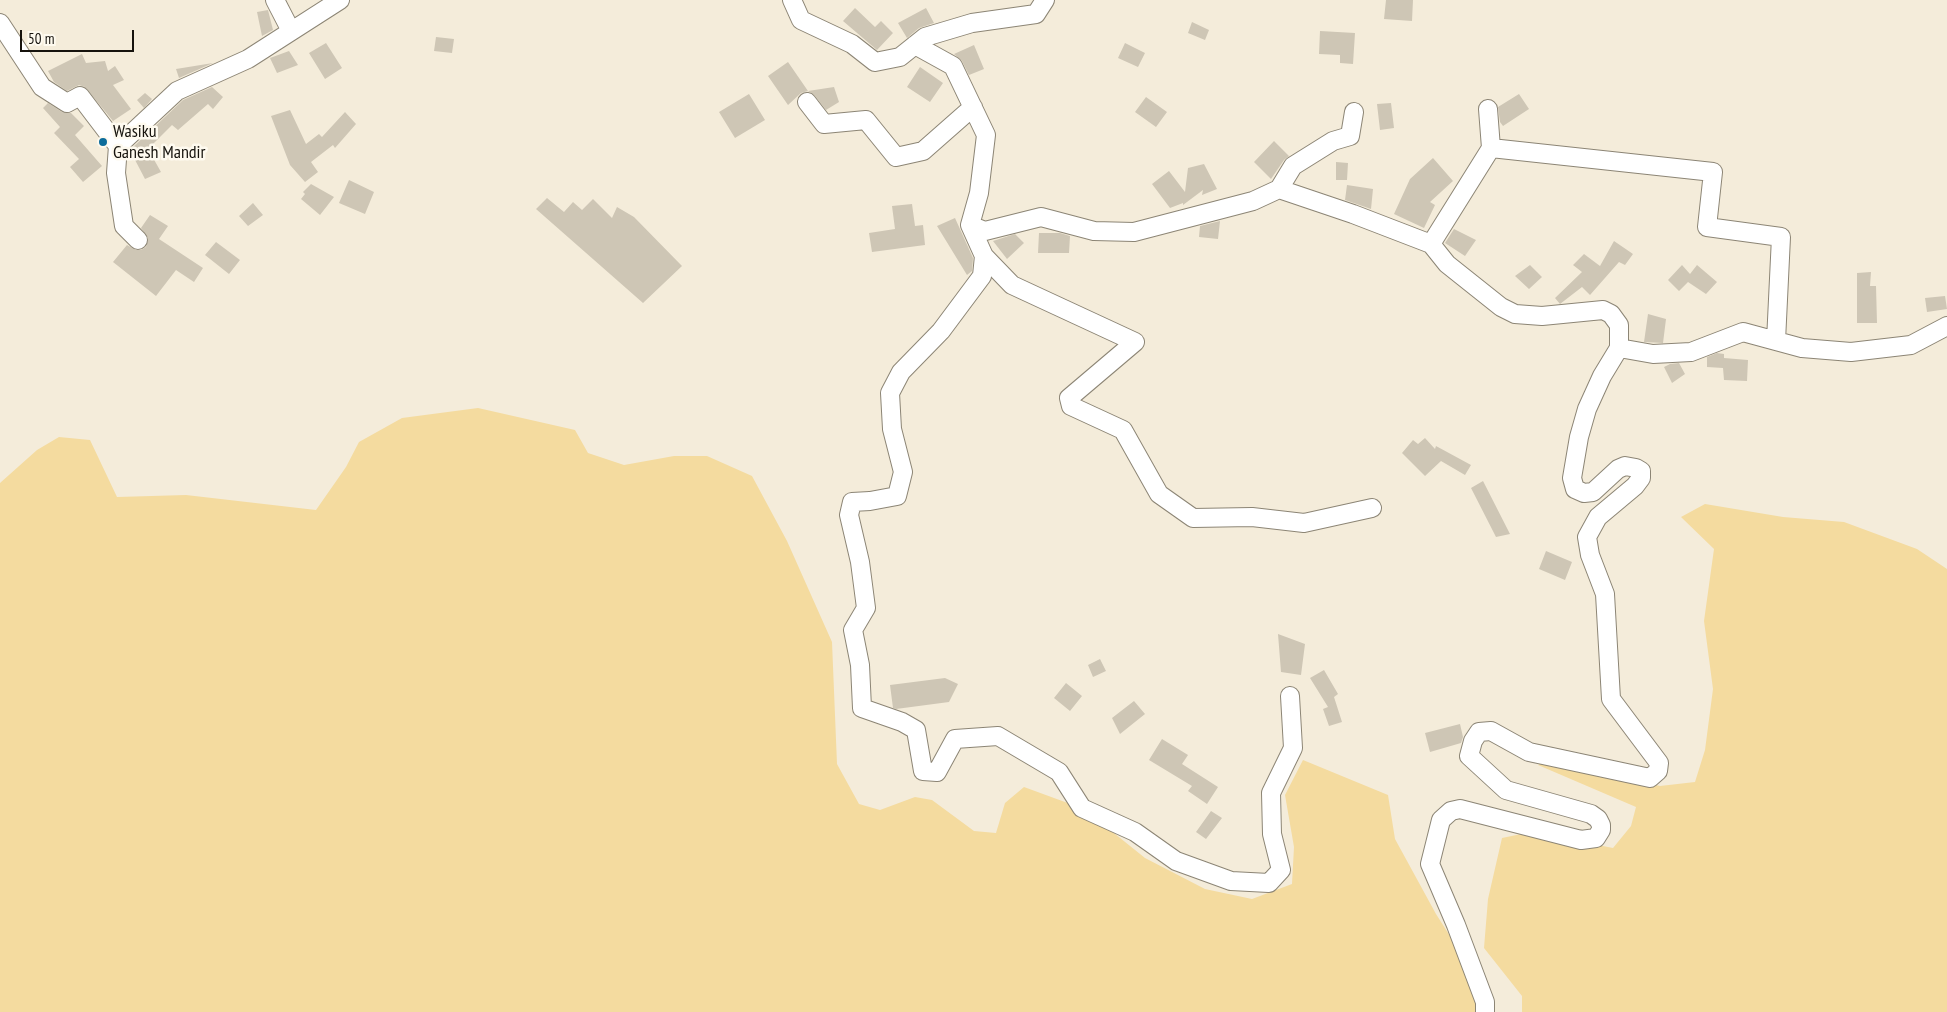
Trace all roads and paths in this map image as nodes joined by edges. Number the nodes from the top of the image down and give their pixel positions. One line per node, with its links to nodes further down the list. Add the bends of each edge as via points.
1 (276, 0): 6 (street)
2 (340, 0): 6 (street)
3 (792, 0): 7 (street, via 801,20 852,44 875,62 900,57)
4 (1045, 0): 7 (street, via 1036,14 972,23 925,37)
5 (0, 23): 12 (street, via 42,87 67,103 80,96)
6 (291, 31): 12 (street, via 248,59 177,91)
7 (915, 45): 9 (street, via 953,66)
8 (807, 102): 9 (street, via 824,124 866,120 896,157 923,151)
9 (972, 107): 15 (street, via 986,135 979,193)
10 (1488, 109): 13 (street)
11 (1354, 112): 14 (street, via 1350,136 1333,142 1293,166)
12 (118, 146): 16 (street, via 116,173 124,226)
13 (1491, 148): 17 (street); 20 (street, via 1713,172 1706,227 1781,237)
14 (1279, 189): 15 (street, via 1253,200 1134,232 1094,231 1041,217 985,231); 17 (street)
15 (970, 225): 18 (street)
16 (138, 240)
17 (1431, 244): 21 (street, via 1447,264 1514,314 1542,316 1603,310 1612,314 1618,325)
18 (984, 256): 22 (street, via 1012,285 1134,342 1069,398 1071,406 1124,430 1159,494 1193,518 1252,517 1304,523); 23 (street, via 982,276 941,331 901,372 890,393 892,429 903,472 897,496 852,502 849,515 866,608 853,630 860,665 862,708 916,730 923,771 936,772 955,739 998,736 1059,772 1082,808 1135,832 1176,861 1230,882 1269,883 1281,870 1272,834 1271,793 1293,748)
19 (1947, 326): 20 (street, via 1911,345 1851,352 1802,348)
20 (1776, 341): 21 (street, via 1744,332 1691,352 1653,354)
21 (1619, 348): 24 (street, via 1587,409 1572,478 1575,488 1584,493 1593,492 1625,466 1641,471 1641,478 1635,486 1598,517 1587,537 1590,555 1605,594 1611,699 1658,763 1658,772 1650,778 1529,752 1491,731 1478,732 1469,756 1506,790 1591,814 1601,825 1596,838 1581,840 1460,809 1450,811 1440,820 1430,864 1485,1002)
22 (1372, 508)
23 (1290, 696)
24 (1485, 1012)

